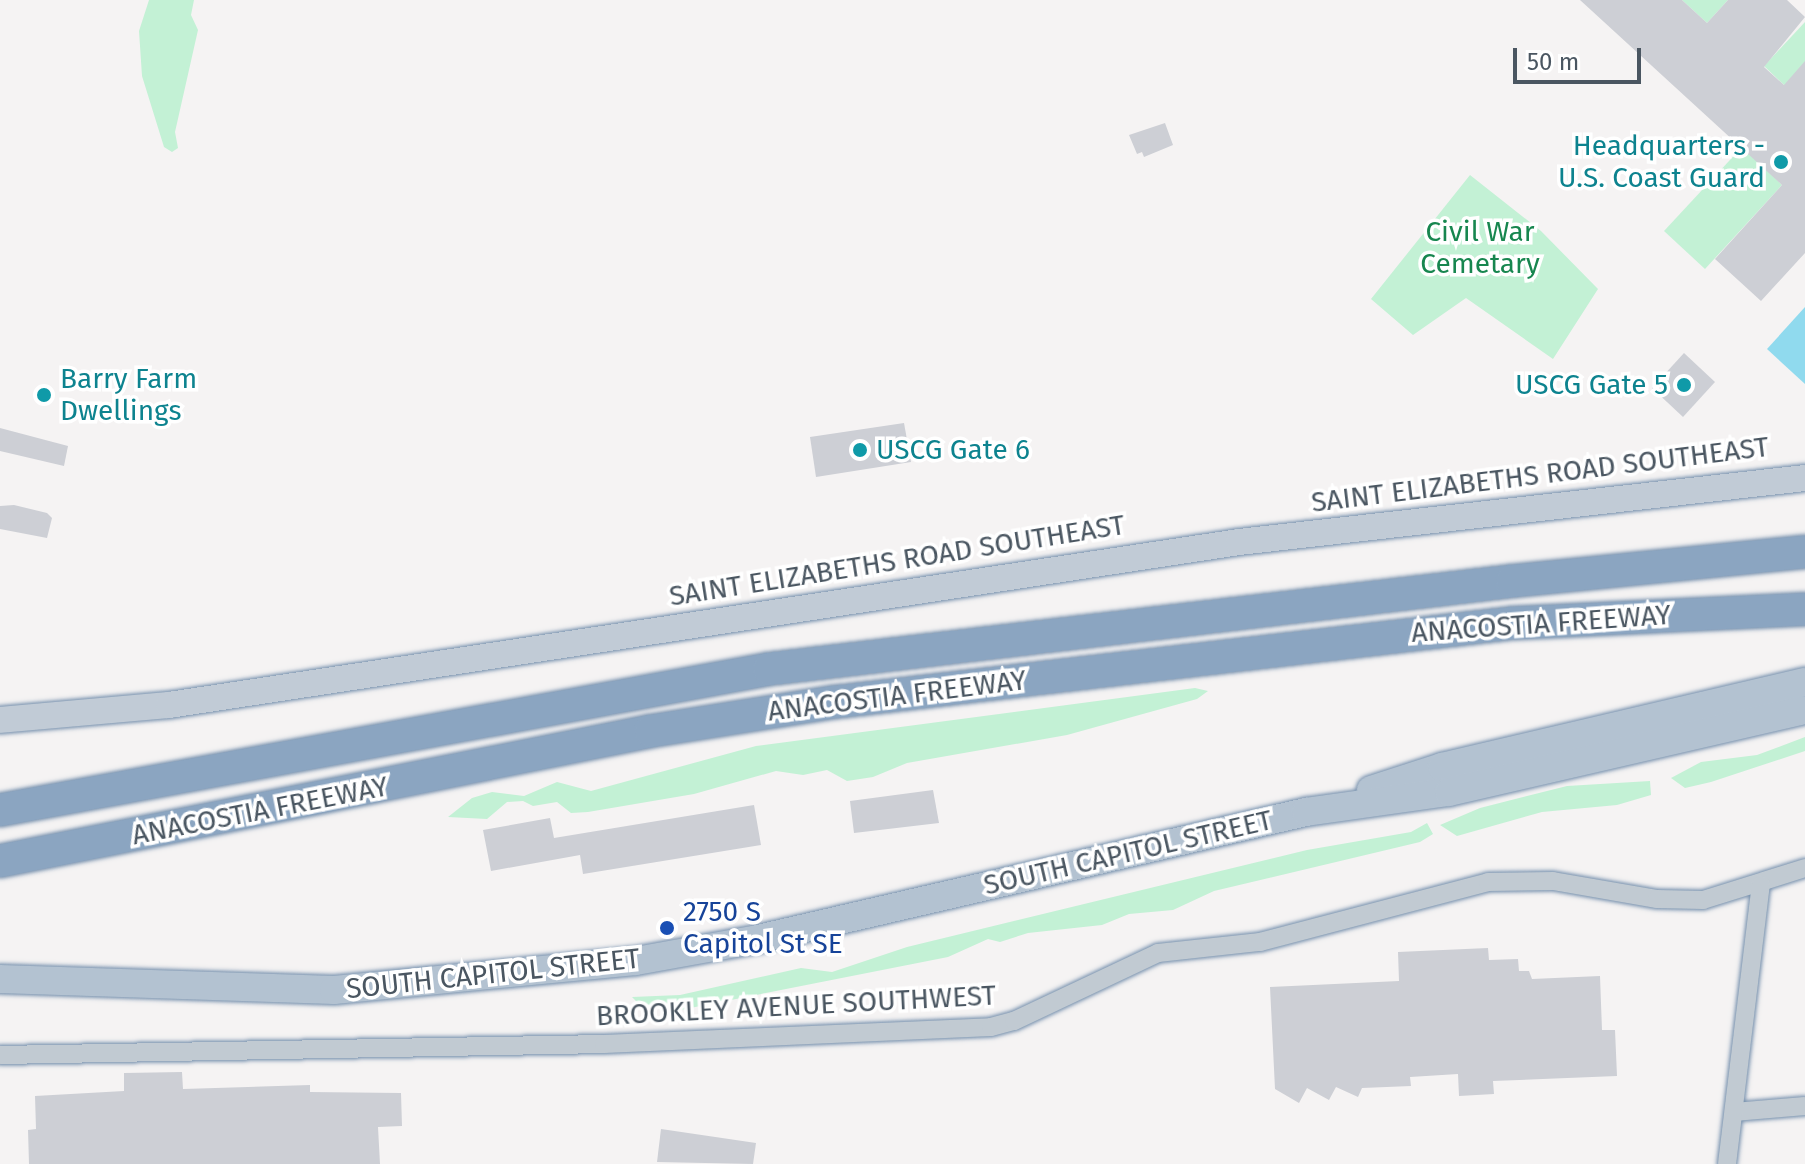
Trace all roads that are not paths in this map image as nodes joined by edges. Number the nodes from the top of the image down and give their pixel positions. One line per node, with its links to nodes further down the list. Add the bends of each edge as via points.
1 (1805, 478): 6 (main road, SAINT ELIZABETHS ROAD SOUTHEAST, via 1223,544 169,705)
2 (1805, 552): 7 (highway, ANACOSTIA FREEWAY, via 1512,581 769,669)
3 (1805, 609): 9 (highway, ANACOSTIA FREEWAY, via 1498,624 835,702 651,731)
4 (1805, 682): 8 (main road, via 1442,767)
5 (1805, 710): 8 (main road, via 1449,792)
6 (0, 720)
7 (0, 810)
8 (1306, 812): 12 (main road, SOUTH CAPITOL STREET, via 758,939 573,970 297,990)
9 (0, 861)
10 (1805, 868): 11 (street, BROOKLEY AVENUE SOUTHWEST)
11 (1761, 885): 13 (street, BROOKLEY AVENUE SOUTHWEST, via 1703,900 1657,899 1553,881 1488,882 1260,942 1158,953 991,1027 604,1044); 15 (street)
12 (0, 979)
13 (0, 1055)
14 (1805, 1106): 15 (street)
15 (1734, 1112): 16 (street)
16 (1727, 1164)

